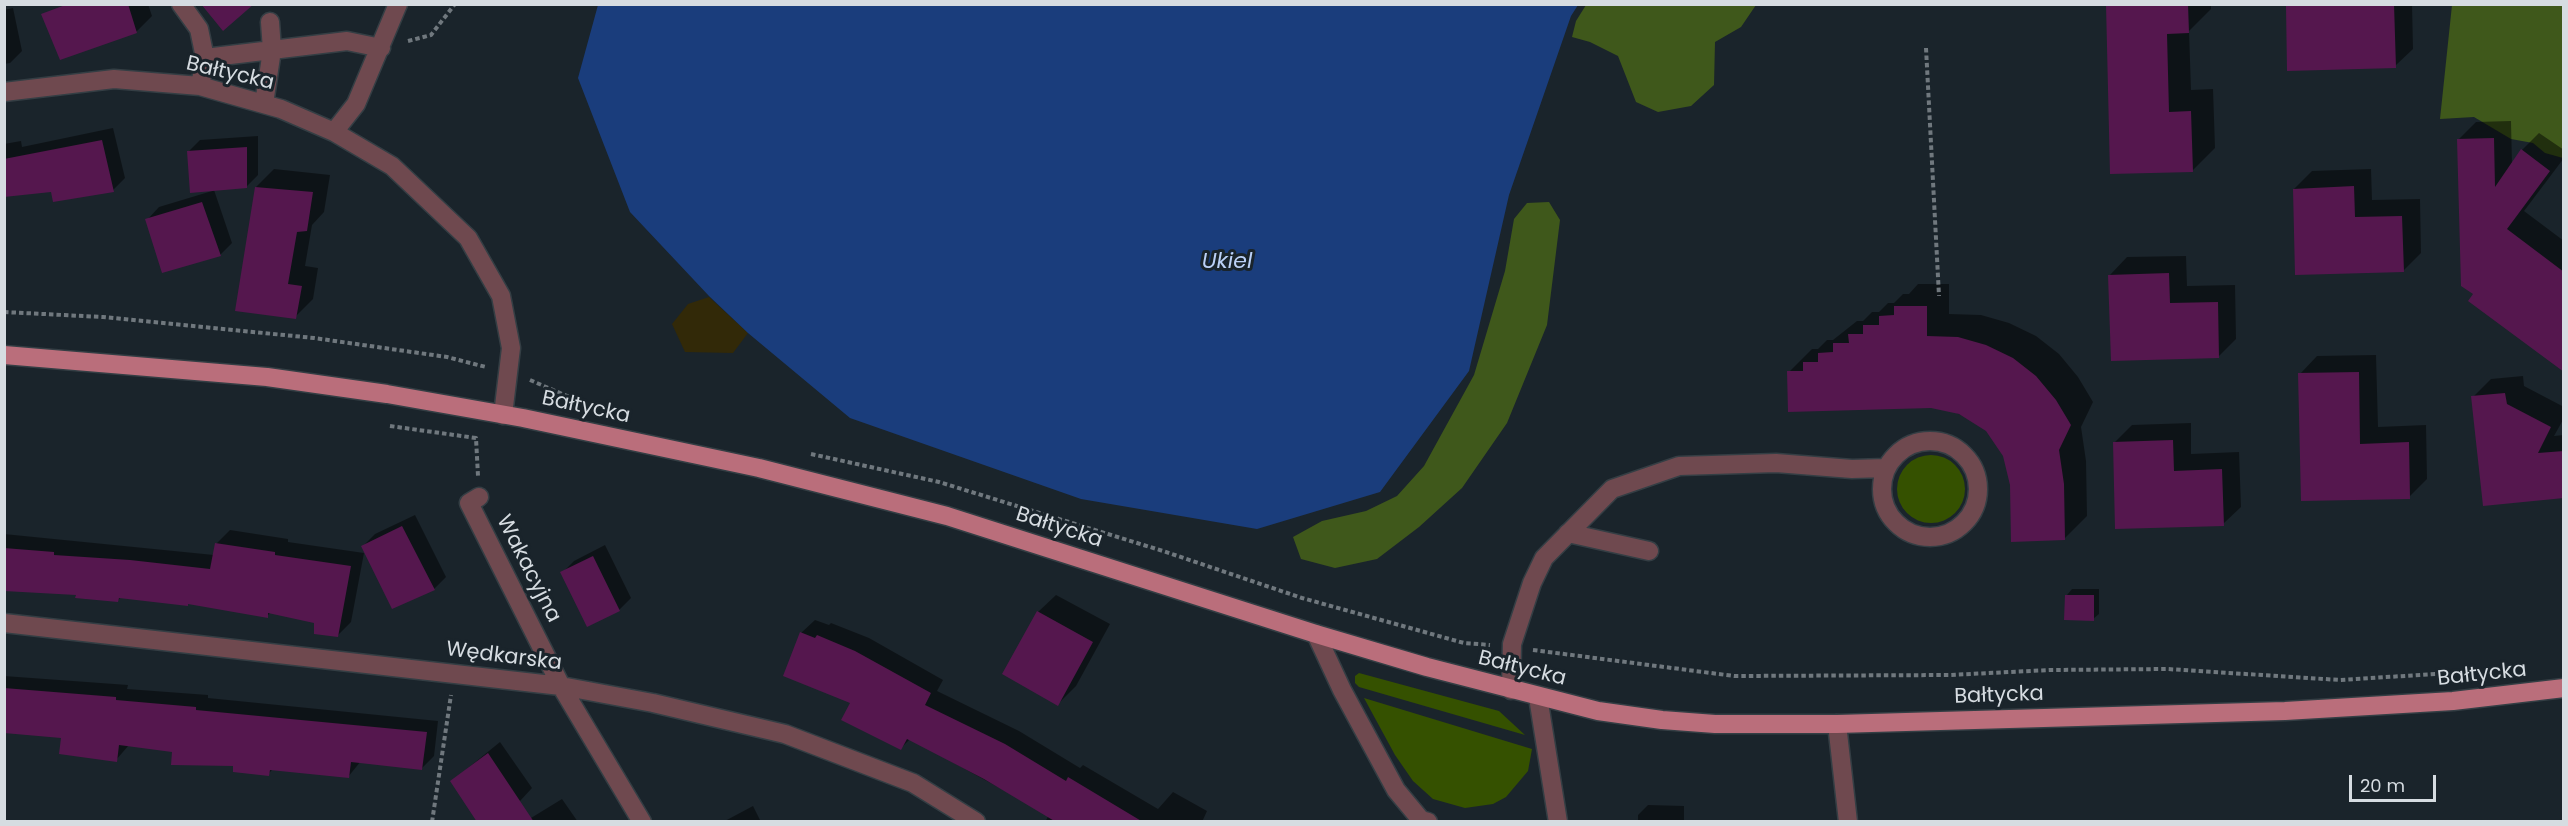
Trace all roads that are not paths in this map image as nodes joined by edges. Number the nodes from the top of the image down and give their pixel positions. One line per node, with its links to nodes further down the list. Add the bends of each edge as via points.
1 (181, 4): 6 (street, via 199,30)
2 (398, 4): 4 (street)
3 (270, 22): 5 (street)
4 (381, 48): 5 (street, via 347,41); 10 (street, via 356,104)
5 (272, 50): 6 (street); 9 (street)
6 (205, 58): 7 (street)
7 (201, 86): 8 (street, Bałtycka, via 114,79); 9 (street, Bałtycka)
8 (4, 92)
9 (264, 104): 10 (street, Bałtycka)
10 (334, 132): 12 (street, Bałtycka, via 392,166 468,238 501,296 511,348)
11 (4, 355): 12 (main road, Bałtycka, via 267,377)
12 (504, 415): 18 (main road, Bałtycka, via 759,468 947,516)
13 (1886, 468): 13 (street, via 1907,446 1922,441 1952,446 1964,455 1978,483 1971,514 1946,534 1930,537 1907,531 1889,515 1883,500 1881,484); 15 (street, via 1679,466 1612,489)
14 (479, 497): 19 (street, Wakacyjna, via 470,502)
15 (1568, 533): 16 (street); 21 (street, via 1544,558 1532,584 1512,647)
16 (1649, 551)
17 (4, 623): 19 (street, Wędkarska)
18 (1316, 634): 21 (main road, Bałtycka); 26 (street, via 1396,790 1421,820)
19 (561, 686): 24 (street, Wakacyjna); 25 (street, Wędkarska, via 785,734 913,783)
20 (2564, 688): 23 (main road, Bałtycka, via 2453,701 2285,711)
21 (1511, 690): 22 (main road, Bałtycka)
22 (1538, 697): 23 (main road, Bałtycka, via 1662,720 1715,724); 27 (street)
23 (1837, 723): 28 (street)
24 (642, 822)
25 (976, 822)
26 (1428, 822)
27 (1558, 822)
28 (1848, 822)

